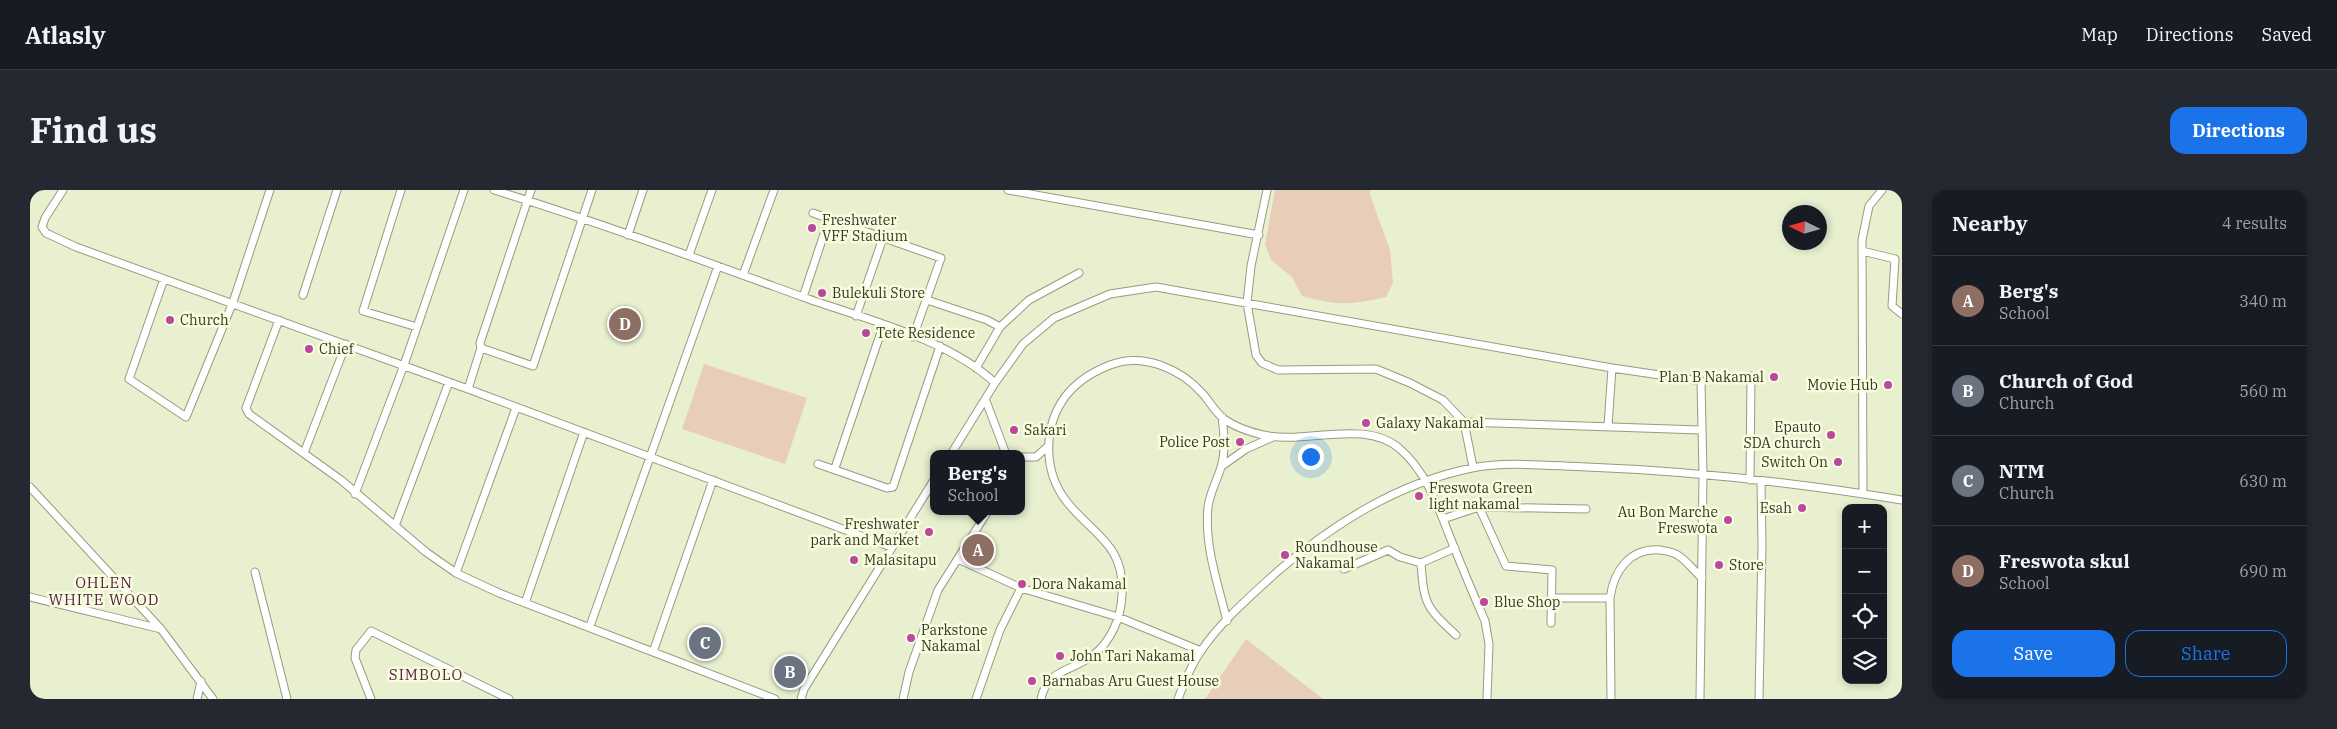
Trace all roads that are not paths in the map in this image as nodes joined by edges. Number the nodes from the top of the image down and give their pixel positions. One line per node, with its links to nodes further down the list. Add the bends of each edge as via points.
1 (63, 190): 27 (street, via 44,221 42,228 46,233)
2 (270, 190): 31 (street)
3 (337, 190): 28 (street)
4 (402, 190): 37 (street, via 364,311)
5 (464, 190): 37 (street)
6 (494, 190): 15 (street)
7 (531, 190): 15 (street)
8 (592, 190): 18 (street)
9 (643, 190): 19 (street)
10 (712, 190): 23 (street)
11 (774, 190): 26 (street)
12 (1008, 190): 20 (street)
13 (1267, 190): 20 (street)
14 (1882, 190): 22 (street, via 1865,218)
15 (527, 201): 18 (street); 42 (street)
16 (813, 213): 17 (street)
17 (829, 219): 21 (street); 29 (street)
18 (581, 220): 19 (street); 42 (street, via 533,366)
19 (628, 235): 23 (street)
20 (1259, 235): 32 (street)
21 (883, 238): 30 (street, via 941,258); 34 (street)
22 (1862, 251): 33 (street, via 1895,259 1892,306); 75 (street)
23 (689, 255): 24 (street)
24 (718, 266): 26 (street); 62 (street)
25 (1079, 273): 38 (street, via 1030,300)
26 (743, 275): 29 (street)
27 (164, 279): 31 (street); 31 (street, via 130,379 186,417)
28 (303, 295)
29 (804, 297): 34 (street)
30 (927, 300): 38 (street); 39 (street)
31 (233, 302): 35 (street)
32 (1247, 303): 45 (street); 48 (street, via 1156,287 1110,294 1054,318 1024,344); 53 (street, via 1256,355 1270,369 1376,369 1443,400)
33 (1902, 314)
34 (856, 316): 36 (street)
35 (279, 320): 40 (street); 61 (street, via 247,412)
36 (883, 326): 39 (street); 67 (street)
37 (417, 327): 43 (street)
38 (1000, 327): 44 (street)
39 (913, 337): 41 (street)
40 (346, 344): 43 (street); 61 (street)
41 (940, 346): 44 (street); 67 (street, via 893,487 887,488)
42 (481, 348): 49 (street)
43 (404, 365): 47 (street); 76 (street)
44 (976, 368): 48 (street)
45 (1612, 368): 54 (street); 55 (street, via 1701,381)
46 (1751, 376): 70 (street)
47 (449, 382): 49 (street); 82 (street)
48 (995, 383): 50 (street)
49 (468, 389): 51 (street)
50 (986, 401): 59 (street); 60 (street)
51 (516, 408): 56 (street); 89 (street)
52 (1222, 417): 57 (street, via 1241,428); 58 (street, via 1198,388 1176,372 1148,362 1117,362 1085,377 1065,398 1053,420); 65 (street)
53 (1464, 422): 54 (street); 66 (street)
54 (1608, 426): 55 (street)
55 (1700, 430): 68 (street)
56 (584, 432): 62 (street); 95 (street)
57 (1274, 437): 65 (street, via 1246,449); 71 (street, via 1336,434 1376,438 1398,447)
58 (1048, 447): 63 (street, via 1036,457); 96 (street, via 1055,480 1067,502 1101,535 1116,560 1122,583)
59 (954, 450)
60 (1007, 450)
61 (304, 452): 76 (street)
62 (649, 456): 69 (street); 99 (street)
63 (1025, 457)
64 (818, 464): 67 (street)
65 (1222, 466): 97 (street, via 1210,493 1207,520 1210,551)
66 (1473, 467): 68 (street, via 1528,465); 71 (street)
67 (835, 468)
68 (1703, 474): 70 (street); 90 (street)
69 (712, 480): 83 (street); 103 (street)
70 (1750, 480): 72 (street)
71 (1426, 481): 81 (street); 97 (street, via 1360,511 1310,544 1262,585)
72 (1761, 482): 75 (street); 119 (street)
73 (930, 486): 83 (street)
74 (30, 487): 100 (street)
75 (1863, 493): 77 (street)
76 (355, 494): 82 (street)
77 (1902, 500)
78 (1479, 507): 79 (street); 81 (street); 93 (street, via 1506,566 1552,570)
79 (1586, 509)
80 (986, 515): 85 (street)
81 (1443, 519): 84 (street)
82 (395, 526): 89 (street)
83 (891, 547): 111 (street, via 804,689)
84 (1454, 548): 86 (street); 116 (street, via 1487,629)
85 (958, 559): 91 (street); 112 (street, via 938,590 909,672)
86 (1422, 563): 87 (street, via 1388,550); 101 (street, via 1426,602)
87 (1344, 570)
88 (255, 572): 107 (street)
89 (456, 573): 95 (street)
90 (1702, 578): 94 (street, via 1678,555 1652,550 1638,553 1618,569); 118 (street)
91 (1021, 588): 96 (street); 113 (street, via 1000,630)
92 (30, 597): 100 (street)
93 (1552, 598): 94 (street); 98 (street)
94 (1610, 598): 117 (street)
95 (525, 602): 99 (street)
96 (1118, 617): 102 (street); 114 (street, via 1102,648 1052,677 1043,688)
97 (1227, 621): 102 (street)
98 (1551, 623)
99 (590, 626): 103 (street)
100 (161, 629): 104 (street)
101 (1456, 635)
102 (1201, 651): 115 (street)
103 (653, 652): 110 (street)
104 (201, 681): 105 (street); 106 (street)
105 (197, 699)
106 (213, 699)
107 (287, 699)
108 (371, 699): 109 (street, via 354,658 356,650 371,631)
109 (509, 699)
110 (774, 699)
111 (801, 699)
112 (903, 699)
113 (976, 699)
114 (1041, 699)
115 (1178, 699)
116 (1487, 699)
117 (1611, 699)
118 (1700, 699)
119 (1759, 699)

